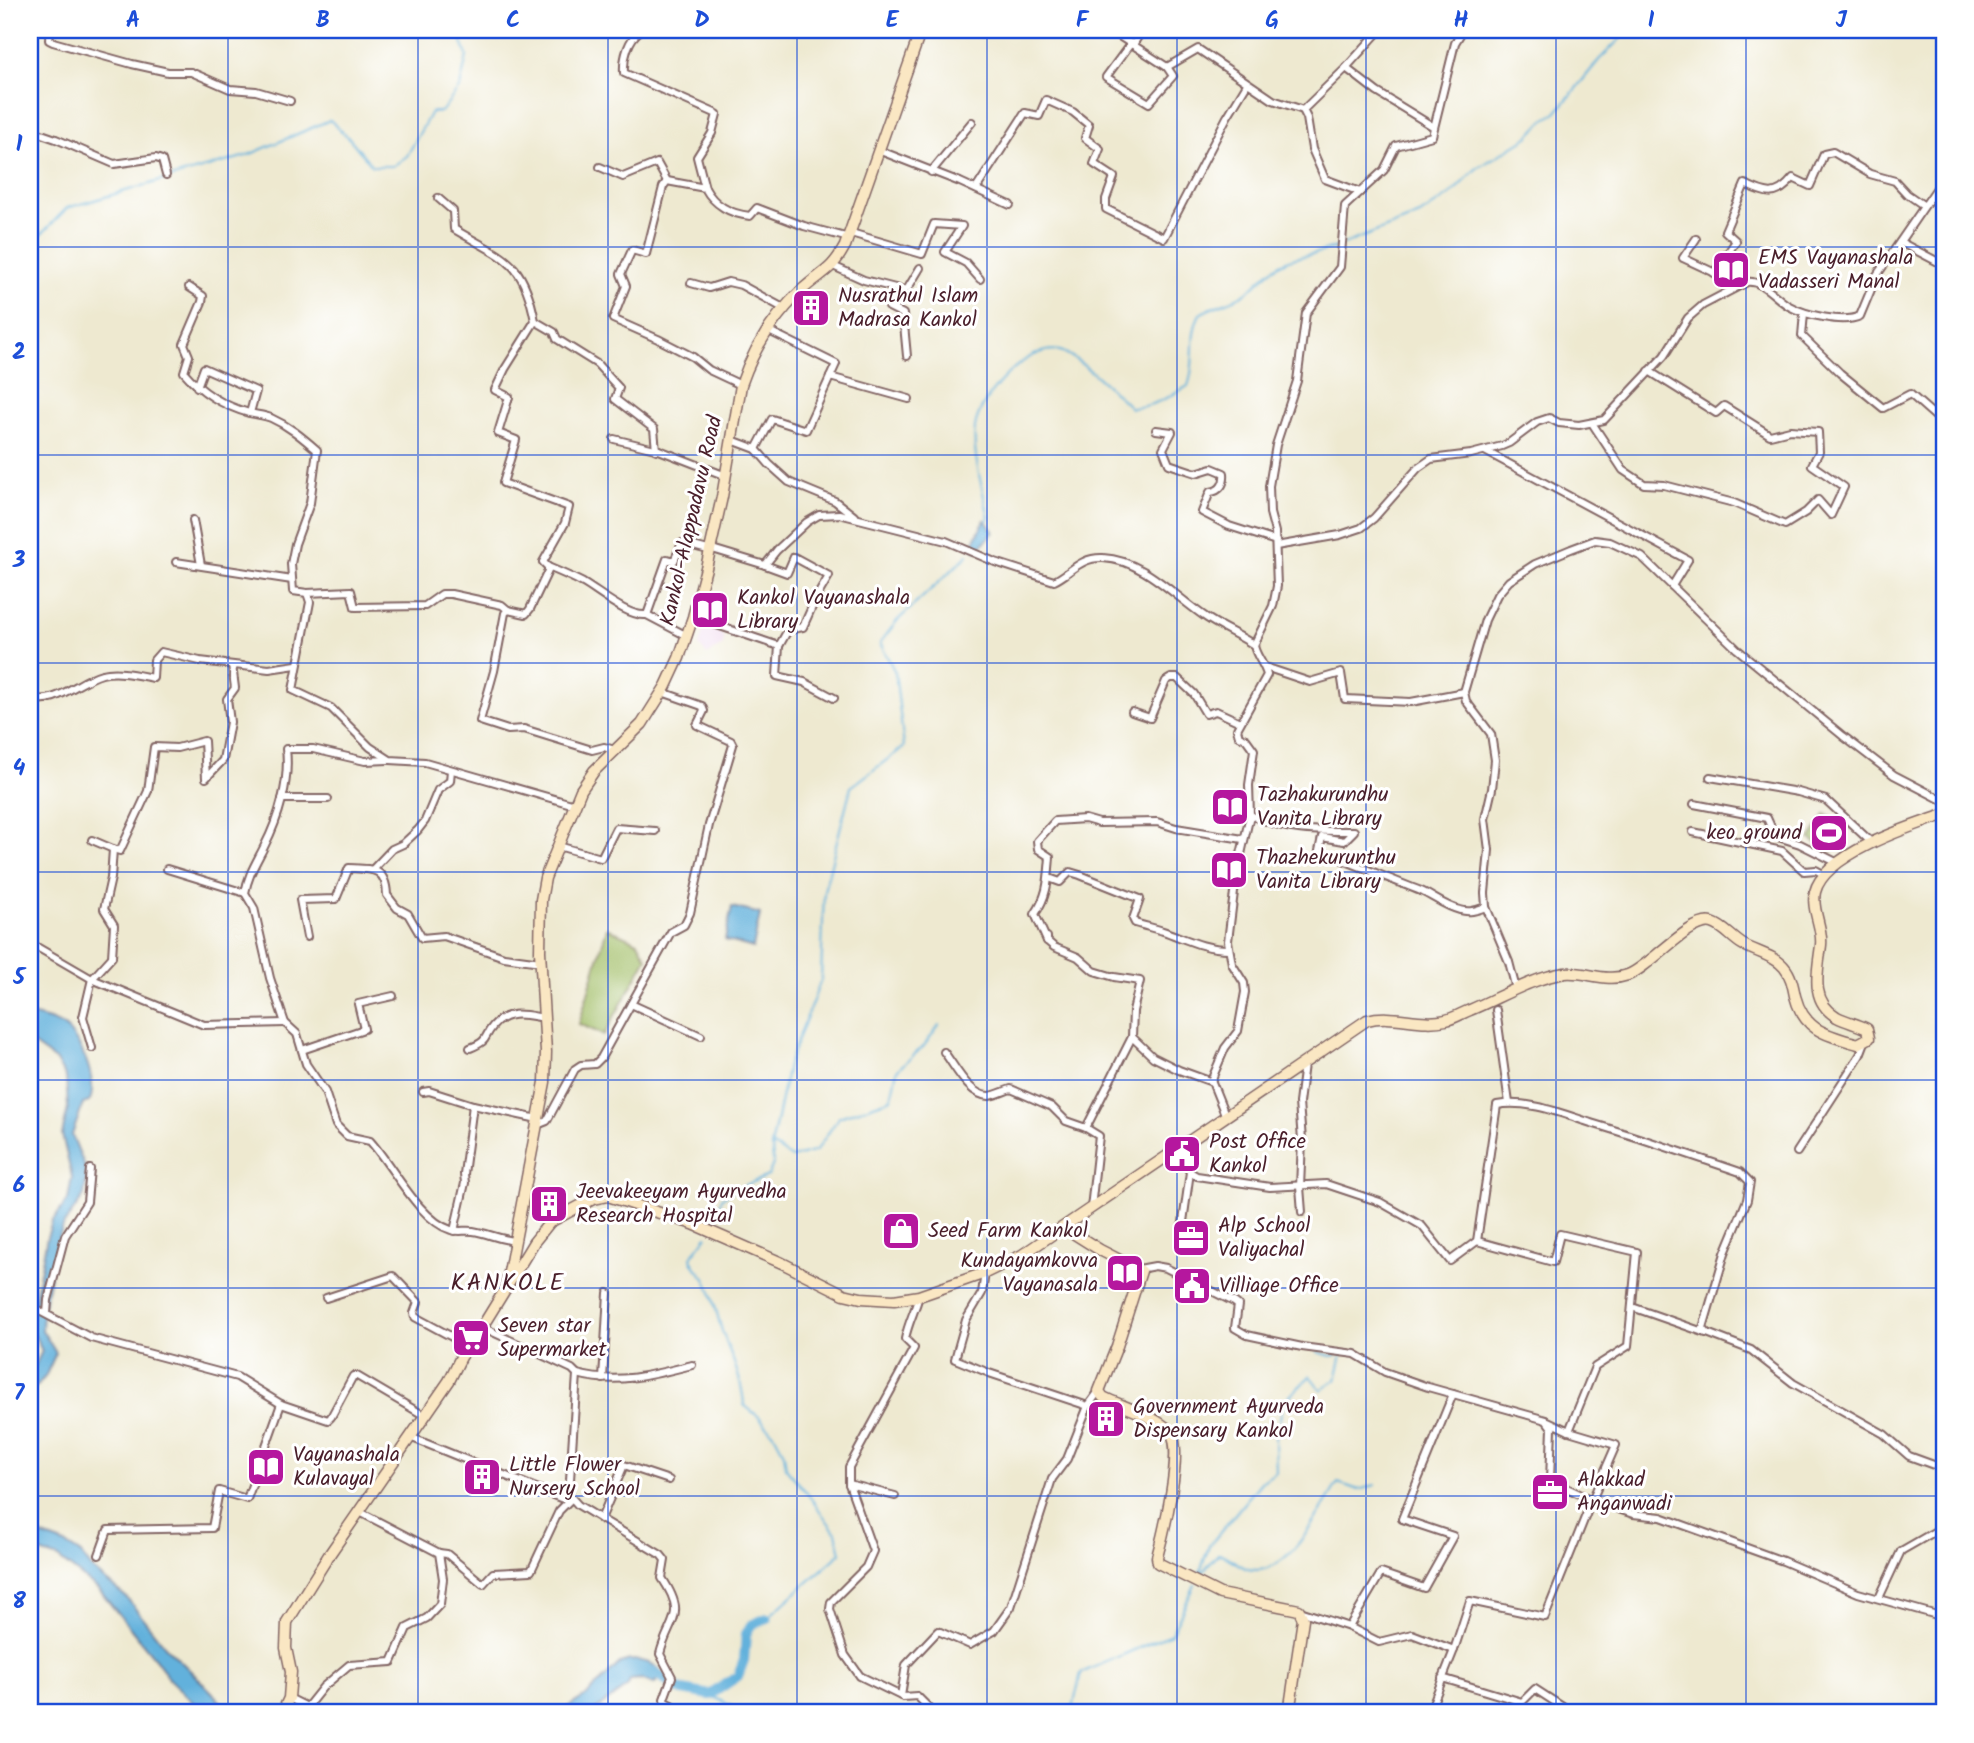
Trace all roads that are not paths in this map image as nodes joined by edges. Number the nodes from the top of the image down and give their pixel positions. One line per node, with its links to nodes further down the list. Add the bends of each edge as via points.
1 (50, 30): 12 (street, via 53,42 168,72 191,72 230,89)
2 (641, 30): 24 (street, via 628,46 624,73 717,114 697,157)
3 (920, 30): 17 (main road, Kankol-Alappadavu Road)
4 (1110, 30): 8 (street)
5 (1142, 30): 8 (street)
6 (1380, 30): 10 (street)
7 (1463, 30): 15 (street, via 1455,43)
8 (1132, 44): 9 (street); 9 (street, via 1106,78 1149,103 1173,76)
9 (1167, 67): 11 (street, via 1198,49)
10 (1346, 68): 13 (street); 15 (street)
11 (1247, 84): 13 (street, via 1273,100); 25 (street, via 1164,238 1106,209 1114,177 1094,163 1100,149 1085,138 1089,125 1046,100 1040,116 1025,113)
12 (290, 101)
13 (1303, 110): 26 (street, via 1325,179)
14 (972, 122): 20 (street)
15 (1434, 127): 26 (street, via 1432,136 1396,146 1384,170)
16 (30, 131): 21 (street, via 114,164 156,158 162,160)
17 (878, 150): 20 (street); 30 (main road, Kankol-Alappadavu Road)
18 (600, 167): 22 (street, via 623,177 657,163)
19 (1944, 171): 23 (street)
20 (931, 172): 25 (street)
21 (166, 175)
22 (667, 181): 24 (street); 49 (street, via 646,254 632,250 621,274 626,286 613,318)
23 (1942, 183): 29 (street)
24 (705, 188): 30 (street, via 711,200 741,215 750,216 757,208 804,226)
25 (976, 189): 28 (street)
26 (1360, 192): 64 (street, via 1345,206 1340,267 1306,313 1297,381 1276,445 1269,486)
27 (438, 198): 44 (street, via 453,211 454,229 502,254 515,267 524,279)
28 (1010, 205)
29 (1923, 205): 32 (street); 36 (street, via 1895,181 1870,174 1833,152 1824,154 1810,186 1793,178 1776,193 1745,184 1725,231 1737,241)
30 (850, 236): 34 (main road, Kankol-Alappadavu Road); 37 (street, via 922,254 934,224 962,226 945,252 966,262)
31 (1696, 239): 36 (street, via 1683,258)
32 (1900, 242): 33 (street); 43 (street, via 1872,283 1860,316)
33 (1944, 265)
34 (833, 267): 41 (street); 42 (main road, Kankol-Alappadavu Road)
35 (919, 268): 41 (street)
36 (1714, 272): 39 (street)
37 (980, 279)
38 (691, 283): 42 (street, via 709,288 728,282 741,285)
39 (1741, 285): 43 (street, via 1759,284); 47 (street, via 1688,318)
40 (189, 287): 50 (street, via 203,296 184,345 189,356 184,372)
41 (903, 290): 46 (street, via 889,307 903,314)
42 (785, 309): 45 (main road, Kankol-Alappadavu Road)
43 (1804, 313): 54 (street, via 1802,336 1884,408 1910,394)
44 (535, 321): 59 (street, via 597,364 619,388 615,399 654,429); 69 (street, via 495,390 509,397 498,433 516,440 503,483 569,508 543,562)
45 (767, 330): 48 (street, via 836,364); 49 (main road, Kankol-Alappadavu Road)
46 (907, 356)
47 (1649, 371): 53 (street, via 1604,420); 53 (street, via 1716,413 1724,406 1770,435 1790,430 1818,432 1819,452 1812,465 1844,487 1831,515 1818,500 1785,526 1734,503 1644,484 1623,470)
48 (830, 377): 51 (street); 58 (street, via 806,430 772,419)
49 (741, 385): 57 (main road, Kankol-Alappadavu Road)
50 (197, 387): 52 (street); 52 (street, via 204,368 256,391)
51 (909, 399)
52 (250, 413): 70 (street, via 291,428 317,450 310,503 291,564)
53 (1592, 423): 60 (street, via 1559,423 1549,418 1509,443)
54 (1944, 424)
55 (1156, 430): 64 (street, via 1172,432 1163,449 1169,464 1196,473 1212,468 1224,473 1220,488 1210,492 1202,512)
56 (614, 439): 59 (street)
57 (732, 440): 58 (street); 61 (main road, Kankol-Alappadavu Road)
58 (756, 449): 62 (street, via 789,482 835,501)
59 (656, 450): 61 (street)
60 (1485, 451): 64 (street, via 1431,459 1362,528); 71 (street, via 1688,560)
61 (726, 476): 65 (main road, Kankol-Alappadavu Road)
62 (857, 519): 68 (street, via 839,514 813,518); 77 (street, via 946,541 1054,581 1083,562 1102,558 1128,565)
63 (193, 520): 67 (street)
64 (1276, 544): 77 (street, via 1278,586)
65 (709, 549): 68 (street); 74 (street, via 682,543 674,561 667,559); 75 (main road, Kankol-Alappadavu Road)
66 (176, 562): 67 (street)
67 (201, 565): 70 (street)
68 (765, 565): 78 (street, via 787,573 794,557 829,576 803,627 788,630)
69 (548, 567): 73 (street, via 526,614); 74 (street, via 631,612)
70 (292, 580): 72 (street, via 293,591)
71 (1672, 586): 83 (street, via 1642,556 1610,542 1595,540 1535,564 1497,595); 94 (street, via 1737,649 1843,736 1894,775)
72 (307, 593): 73 (street, via 351,591 355,607 388,608 425,606 442,594 452,594); 80 (street, via 310,602)
73 (508, 610): 88 (street, via 480,721 592,750)
74 (647, 615): 76 (street)
75 (693, 617): 76 (main road, Kankol-Alappadavu Road); 78 (street)
76 (687, 636): 82 (main road, Kankol-Alappadavu Road)
77 (1254, 645): 81 (street)
78 (779, 646): 85 (street, via 777,676 804,682)
79 (232, 665): 80 (street, via 269,669); 84 (street, via 161,652 154,660 153,678 101,675 51,699); 105 (street, via 235,688 228,699 230,722 223,760 206,778 204,741 177,748 154,747 148,791 120,851)
80 (296, 665): 89 (street, via 293,690 331,708)
81 (1265, 667): 83 (street, via 1310,682 1341,673 1345,699 1411,702); 87 (street, via 1267,675)
82 (662, 692): 88 (main road, Kankol-Alappadavu Road, via 642,724); 122 (street, via 702,706 699,728 733,745 690,913 684,925 671,932)
83 (1464, 692): 112 (street, via 1491,734 1495,760 1485,819 1489,850)
84 (30, 698)
85 (834, 698)
86 (1132, 712): 87 (street, via 1150,718 1166,681 1177,678 1206,714 1216,711)
87 (1240, 722): 97 (street, via 1239,736 1254,750)
88 (617, 750): 96 (main road, Kankol-Alappadavu Road, via 587,780)
89 (390, 760): 90 (street, via 425,762); 92 (street, via 365,761 313,749 286,749)
90 (451, 771): 96 (street); 108 (street, via 450,781 439,790 425,821)
91 (1710, 777): 103 (street, via 1826,800)
92 (282, 799): 93 (street); 111 (street)
93 (328, 799)
94 (1944, 801)
95 (1694, 804): 106 (street, via 1767,818 1775,836)
96 (575, 805): 104 (main road, Kankol-Alappadavu Road)
97 (1250, 815): 101 (street); 112 (street, via 1300,831 1354,831 1344,841 1322,837 1319,852 1357,864 1457,910)
98 (1944, 815): 103 (main road)
99 (655, 831): 104 (street, via 616,828 601,858)
100 (1693, 832): 109 (street, via 1782,851 1804,871)
101 (1243, 839): 110 (street, via 1157,822 1055,821 1037,841 1038,849 1050,857); 117 (street)
102 (92, 840): 105 (street)
103 (1871, 842): 106 (main road)
104 (558, 846): 118 (main road, Kankol-Alappadavu Road, via 541,900)
105 (113, 849): 119 (street, via 104,909 114,925 112,957)
106 (1838, 863): 109 (main road)
107 (167, 869): 111 (street)
108 (373, 869): 114 (street, via 349,869 336,899 300,900); 118 (street, via 384,877 387,895 408,914 422,938 444,936 504,957)
109 (1825, 875): 128 (main road, via 1814,899 1822,938 1817,987 1830,1012 1867,1029)
110 (1049, 878): 115 (street, via 1035,914); 117 (street, via 1060,881 1070,873 1080,875 1140,899 1135,923 1188,942)
111 (245, 893): 125 (street, via 254,908)
112 (1486, 907): 120 (street)
113 (1047, 932): 115 (street)
114 (307, 937)
115 (1047, 941): 127 (street, via 1094,971 1140,981)
116 (30, 943): 119 (street)
117 (1229, 949): 134 (street, via 1244,983 1242,1015)
118 (541, 962): 124 (main road, Kankol-Alappadavu Road)
119 (92, 979): 125 (street, via 204,1025); 129 (street, via 83,1017)
120 (1516, 989): 128 (main road, via 1569,973 1607,979 1625,976 1708,922 1786,969 1801,1015 1821,1033); 133 (main road, via 1449,1019 1422,1023 1385,1017 1367,1020)
121 (393, 996): 131 (street, via 358,1004 364,1029)
122 (631, 1004): 126 (street); 139 (street, via 601,1058 575,1069 547,1121)
123 (1496, 1010): 136 (street)
124 (544, 1018): 130 (street, via 513,1013 494,1024 485,1042); 139 (main road, Kankol-Alappadavu Road, via 547,1052)
125 (285, 1023): 131 (street, via 297,1034)
126 (701, 1036)
127 (1132, 1037): 134 (street, via 1153,1056); 140 (street)
128 (1865, 1042): 142 (street)
129 (92, 1048)
130 (470, 1048)
131 (302, 1050): 150 (street, via 341,1132 370,1141 413,1198 434,1220)
132 (944, 1052): 140 (street, via 980,1094 1011,1089)
133 (1304, 1062): 138 (main road); 145 (street)
134 (1211, 1081): 138 (street)
135 (423, 1092): 137 (street)
136 (1509, 1103): 152 (street, via 1497,1105); 163 (street, via 1661,1143 1746,1176 1750,1182 1746,1199 1707,1312 1703,1328)
137 (473, 1105): 139 (street); 150 (street, via 465,1183)
138 (1226, 1117): 141 (main road)
139 (538, 1122): 151 (main road, Kankol-Alappadavu Road)
140 (1086, 1128): 146 (street, via 1099,1136)
141 (1177, 1150): 144 (street); 146 (main road)
142 (1797, 1152)
143 (90, 1169): 161 (street, via 87,1202 65,1236)
144 (1190, 1172): 145 (street, via 1247,1184); 149 (street)
145 (1300, 1187): 147 (street); 152 (street, via 1326,1184 1380,1202 1423,1226 1450,1261)
146 (1091, 1209): 148 (main road)
147 (1302, 1212)
148 (1065, 1228): 153 (main road); 154 (main road)
149 (1182, 1229)
150 (454, 1231): 151 (street)
151 (516, 1241): 155 (main road, Kankol-Alappadavu Road)
152 (1477, 1241): 160 (street, via 1553,1262 1560,1234 1637,1252)
153 (1139, 1269): 168 (main road, via 1139,1281); 169 (street, via 1166,1268 1234,1302 1239,1312 1236,1328 1247,1335 1355,1354 1385,1372)
154 (985, 1273): 157 (main road); 171 (street, via 982,1293 966,1320 955,1359)
155 (506, 1289): 157 (main road, via 550,1222 608,1196 693,1224 844,1294 880,1300); 162 (main road, Kankol-Alappadavu Road)
156 (608, 1293): 167 (street)
157 (919, 1296): 178 (street, via 905,1339 914,1348 856,1451 849,1467)
158 (326, 1298): 164 (street, via 393,1276 418,1302 415,1317)
159 (34, 1307): 161 (street)
160 (1632, 1307): 163 (street); 174 (street, via 1628,1346 1595,1367)
161 (47, 1314): 170 (street, via 91,1338 237,1377)
162 (482, 1328): 164 (main road, Kankol-Alappadavu Road); 166 (street)
163 (1707, 1333): 176 (street, via 1751,1350 1793,1383 1884,1434 1909,1456)
164 (467, 1346): 172 (main road, Kankol-Alappadavu Road)
165 (692, 1365): 167 (street, via 648,1376)
166 (577, 1374): 167 (street); 180 (street)
167 (603, 1379)
168 (1099, 1391): 171 (street); 188 (main road, via 1165,1427 1175,1439 1174,1477 1158,1563 1220,1594)
169 (1453, 1394): 173 (street); 190 (street, via 1402,1518 1453,1536 1424,1588 1381,1573)
170 (281, 1404): 172 (street, via 328,1420 357,1376); 186 (street, via 247,1499 219,1491 212,1528 108,1530)
171 (1088, 1406): 193 (street, via 1067,1459 1052,1479 1011,1607 994,1631 970,1645 938,1631 906,1665)
172 (425, 1416): 175 (main road, Kankol-Alappadavu Road)
173 (1546, 1420): 174 (street); 181 (street, via 1552,1428 1550,1480)
174 (1569, 1431): 181 (street, via 1616,1445)
175 (410, 1436): 180 (street, via 516,1482); 182 (main road, Kankol-Alappadavu Road)
176 (1944, 1471)
177 (669, 1480): 184 (street, via 624,1465)
178 (849, 1484): 179 (street); 193 (street, via 873,1551 866,1567 831,1602 830,1609 845,1656 860,1676)
179 (895, 1496)
180 (571, 1499): 184 (street); 185 (street, via 559,1511 531,1571 494,1573 483,1584 447,1553)
181 (1591, 1500): 187 (street, via 1633,1514 1661,1517); 191 (street, via 1545,1618 1470,1601)
182 (358, 1511): 185 (street); 194 (main road, Kankol-Alappadavu Road, via 287,1622)
183 (1944, 1513): 187 (street, via 1941,1528 1902,1551)
184 (601, 1519): 197 (street, via 666,1560 662,1578 676,1612 660,1654 672,1677 664,1699)
185 (439, 1553): 194 (street, via 440,1604 407,1628 392,1662 349,1665 307,1707)
186 (99, 1555)
187 (1879, 1598): 189 (street)
188 (1299, 1610): 190 (street); 198 (main road, via 1303,1619)
189 (1944, 1617)
190 (1349, 1627): 191 (street, via 1379,1642 1412,1634)
191 (1454, 1650): 192 (street)
192 (1443, 1678): 199 (street); 200 (street, via 1522,1702 1535,1689)
193 (901, 1696): 195 (street, via 917,1696)
194 (289, 1698): 196 (main road, Kankol-Alappadavu Road)
195 (931, 1710)
196 (282, 1713)
197 (688, 1713)
198 (1289, 1713)
199 (1429, 1713)
200 (1572, 1713)

